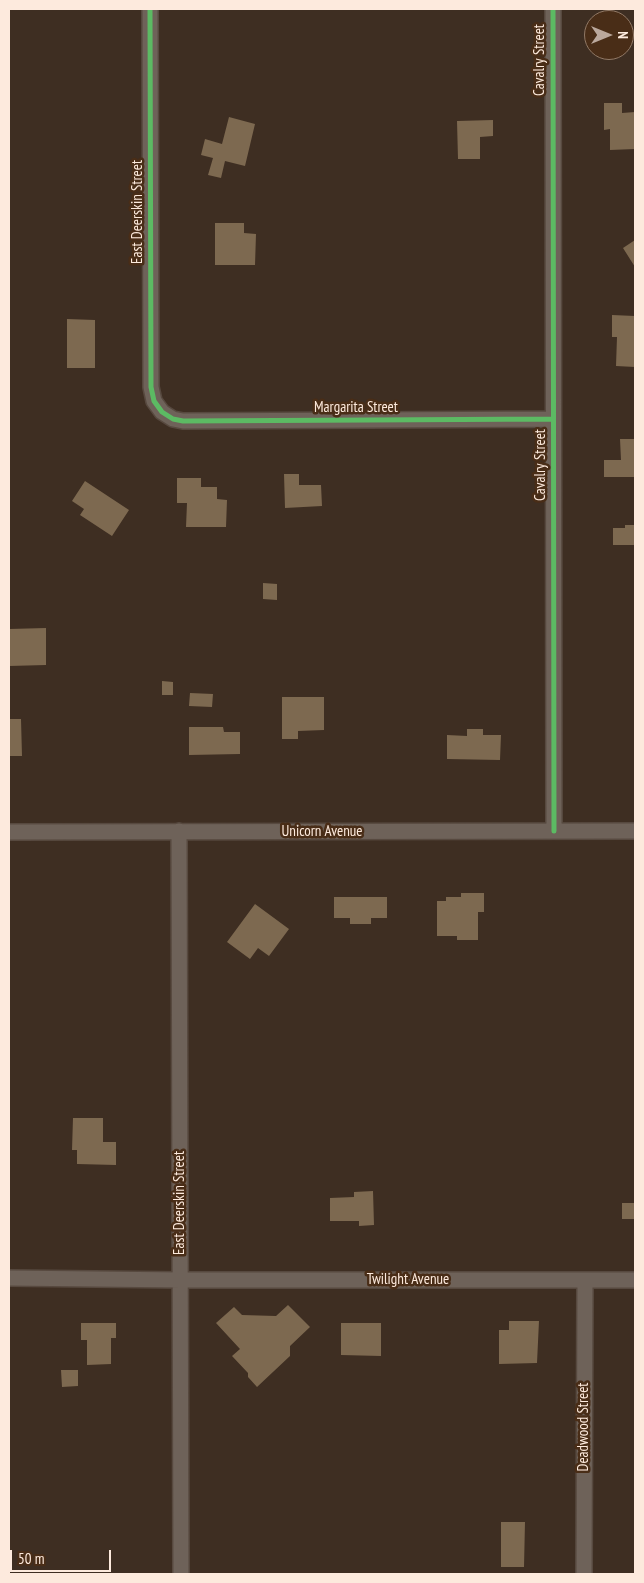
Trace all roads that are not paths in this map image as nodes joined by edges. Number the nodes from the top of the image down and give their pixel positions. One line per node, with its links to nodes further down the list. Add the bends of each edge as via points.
1 (150, 9): 3 (street, East Deerskin Street, via 151,387)
2 (553, 9): 4 (street, Cavalry Street)
3 (162, 412): 4 (street, Margarita Street, via 183,421)
4 (553, 419): 6 (street, Cavalry Street)
5 (179, 831): 6 (street, Unicorn Avenue); 8 (street, Unicorn Avenue); 10 (street, East Deerskin Street)
6 (554, 831): 7 (street, Unicorn Avenue)
7 (635, 831)
8 (9, 832)
9 (9, 1278): 10 (street, Twilight Avenue)
10 (180, 1280): 11 (street, Twilight Avenue); 13 (street, East Deerskin Street)
11 (585, 1280): 12 (street, Twilight Avenue); 14 (street, Deadwood Street)
12 (635, 1280)
13 (182, 1574)
14 (584, 1574)

